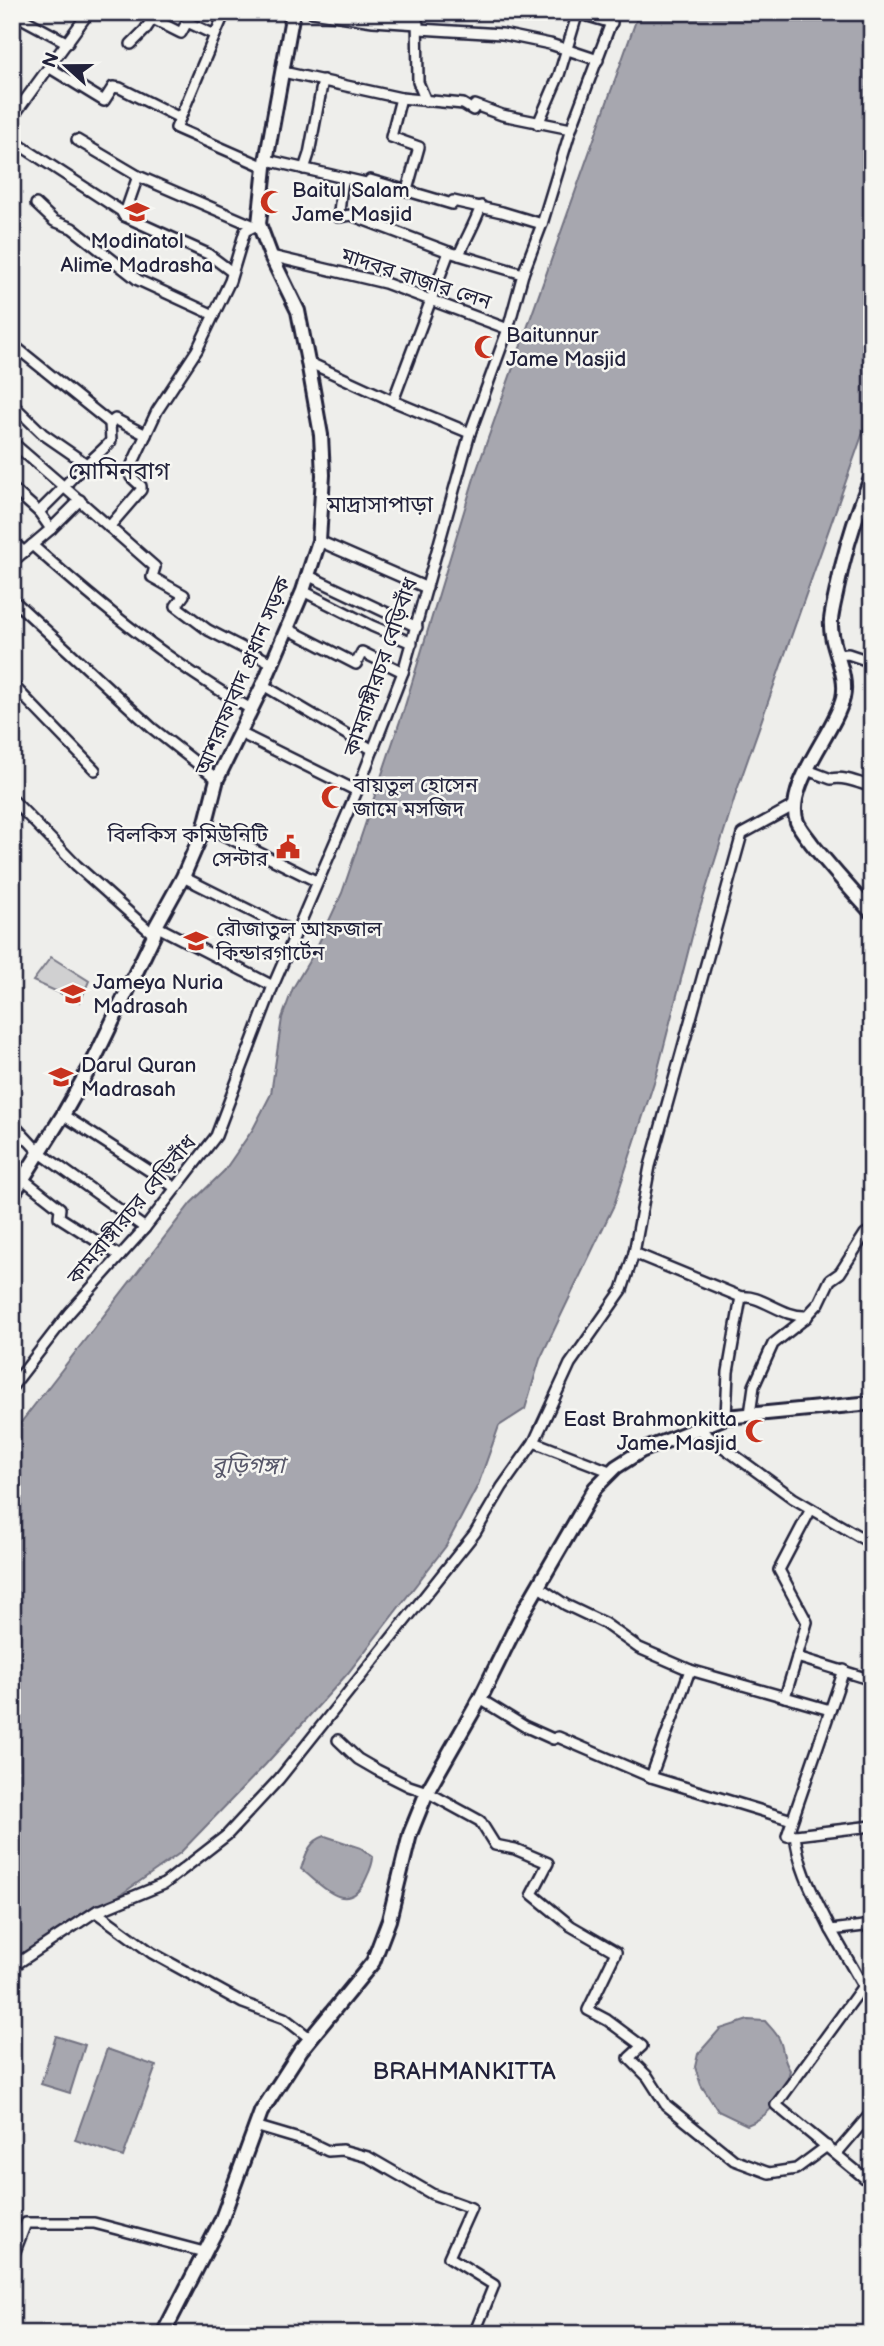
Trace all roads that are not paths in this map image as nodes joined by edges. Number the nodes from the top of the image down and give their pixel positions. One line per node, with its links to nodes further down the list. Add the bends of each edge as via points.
1 (89, 12): 13 (street)
2 (225, 12): 12 (street)
3 (293, 12): 18 (street, আশরাফাবাদ প্রধান সড়ক)
4 (312, 12): 11 (street)
5 (417, 12): 11 (street)
6 (577, 12): 10 (street); 15 (street)
7 (615, 12): 10 (street, কামরাঙ্গীরচর বেড়িবাঁধ)
8 (12, 13): 13 (street)
9 (155, 15): 12 (street, via 180,33 187,22); 14 (street)
10 (612, 23): 16 (street, কামরাঙ্গীরচর বেড়িবাঁধ)
11 (419, 27): 15 (street, via 502,34); 21 (street, via 418,82)
12 (215, 36): 23 (street)
13 (68, 43): 17 (street)
14 (131, 44)
15 (567, 51): 16 (street); 24 (street)
16 (598, 60): 25 (street, কামরাঙ্গীরচর বেড়িবাঁধ)
17 (50, 68): 22 (street); 23 (street, via 104,102 113,87 120,88)
18 (283, 72): 19 (street); 28 (street, আশরাফাবাদ প্রধান সড়ক)
19 (323, 80): 20 (street); 29 (street)
20 (401, 98): 21 (street); 32 (street, via 391,137 419,147)
21 (426, 101): 24 (street, via 463,104 473,110 475,105)
22 (12, 118)
23 (180, 118): 28 (street, via 176,128)
24 (538, 124): 25 (street)
25 (571, 130): 36 (street, কামরাঙ্গীরচর বেড়িবাঁধ)
26 (12, 139): 35 (street)
27 (77, 140): 30 (street)
28 (266, 163): 29 (street); 37 (street, আশরাফাবাদ প্রধান সড়ক)
29 (304, 169): 31 (street)
30 (138, 176): 35 (street); 37 (street)
31 (344, 178): 32 (street); 38 (street, via 338,217 351,215)
32 (407, 190): 34 (street, via 452,204)
33 (36, 204): 44 (street, via 138,280)
34 (481, 206): 36 (street); 39 (street)
35 (124, 216): 41 (street, via 208,254)
36 (542, 224): 42 (street, কামরাঙ্গীরচর বেড়িবাঁধ)
37 (256, 225): 40 (street, আশরাফাবাদ প্রধান সড়ক); 41 (street, via 245,230)
38 (449, 252): 39 (street); 43 (street)
39 (459, 255): 42 (street)
40 (271, 257): 43 (street, মাদবর বাজার লেন, via 385,283); 47 (street, আশরাফাবাদ প্রধান সড়ক, via 298,311)
41 (232, 272): 44 (street)
42 (523, 274): 45 (street, কামরাঙ্গীরচর বেড়িবাঁধ)
43 (429, 300): 45 (street, মাদবর বাজার লেন); 48 (street)
44 (214, 315): 52 (street)
45 (508, 329): 51 (street, কামরাঙ্গীরচর বেড়িবাঁধ)
46 (12, 344): 50 (street)
47 (308, 362): 48 (street); 63 (street, আশরাফাবাদ প্রধান সড়ক, via 321,435)
48 (393, 401): 51 (street)
49 (12, 404): 54 (street, via 43,434)
50 (110, 423): 52 (street, via 116,418); 54 (street, via 111,441)
51 (470, 433): 68 (street, কামরাঙ্গীরচর বেড়িবাঁধ)
52 (146, 435): 60 (street, via 129,471 141,490)
53 (12, 442): 56 (street)
54 (85, 463): 56 (street)
55 (872, 476): 74 (street, via 850,533 831,620)
56 (64, 487): 58 (street); 59 (street)
57 (12, 488): 59 (street)
58 (80, 500): 60 (street); 61 (street)
59 (39, 512): 61 (street)
60 (109, 527): 76 (street, via 155,568 152,577 184,595 176,606 208,630)
61 (51, 529): 64 (street)
62 (12, 541): 65 (street)
63 (319, 541): 67 (street, আশরাফাবাদ প্রধান সড়ক); 68 (street)
64 (32, 545): 65 (street); 80 (street, via 111,614 202,680)
65 (24, 552): 66 (street)
66 (12, 562)
67 (307, 575): 69 (street, আশরাফাবাদ প্রধান সড়ক); 71 (street)
68 (428, 588): 71 (street, কামরাঙ্গীরচর বেড়িবাঁধ)
69 (303, 591): 72 (street, আশরাফাবাদ প্রধান সড়ক); 73 (street)
70 (12, 599): 85 (street, via 152,729)
71 (417, 627): 73 (street, কামরাঙ্গীরচর বেড়িবাঁধ)
72 (288, 629): 76 (street, আশরাফাবাদ প্রধান সড়ক); 77 (street, via 356,664 362,652)
73 (412, 643): 77 (street, কামরাঙ্গীরচর বেড়িবাঁধ)
74 (837, 655): 75 (street); 84 (street, via 844,696)
75 (872, 662)
76 (272, 663): 79 (street, আশরাফাবাদ প্রধান সড়ক)
77 (403, 671): 82 (street, কামরাঙ্গীরচর বেড়িবাঁধ)
78 (12, 684): 83 (street)
79 (263, 685): 80 (street, আশরাফাবাদ প্রধান সড়ক); 82 (street)
80 (251, 709): 81 (street, আশরাফাবাদ প্রধান সড়ক)
81 (240, 733): 85 (street, আশরাফাবাদ প্রধান সড়ক); 87 (street)
82 (373, 750): 87 (street, কামরাঙ্গীরচর বেড়িবাঁধ)
83 (94, 770)
84 (807, 770): 86 (street); 89 (street)
85 (217, 779): 90 (street, আশরাফাবাদ প্রধান সড়ক)
86 (872, 787)
87 (357, 791): 92 (street, কামরাঙ্গীরচর বেড়িবাঁধ)
88 (12, 799): 94 (street, via 76,865)
89 (795, 805): 93 (street, via 797,821 808,838); 105 (street, via 742,834 650,1166)
90 (205, 826): 91 (street, আশরাফাবাদ প্রধান সড়ক); 92 (street)
91 (183, 877): 94 (street, আশরাফাবাদ প্রধান সড়ক); 95 (street)
92 (316, 881): 95 (street, কামরাঙ্গীরচর বেড়িবাঁধ)
93 (872, 913)
94 (155, 930): 96 (street); 97 (street, আশরাফাবাদ প্রধান সড়ক)
95 (295, 933): 96 (street, কামরাঙ্গীরচর বেড়িবাঁধ)
96 (273, 986): 101 (street, কামরাঙ্গীরচর বেড়িবাঁধ, via 216,1136)
97 (63, 1115): 99 (street, আশরাফাবাদ প্রধান সড়ক); 101 (street)
98 (12, 1123): 99 (street)
99 (38, 1152): 100 (street, আশরাফাবাদ প্রধান সড়ক); 103 (street)
100 (23, 1178): 102 (street, আশরাফাবাদ প্রধান সড়ক); 106 (street, via 60,1208 59,1217)
101 (176, 1188): 103 (street, কামরাঙ্গীরচর বেড়িবাঁধ)
102 (12, 1196)
103 (145, 1228): 106 (street, কামরাঙ্গীরচর বেড়িবাঁধ)
104 (872, 1230): 108 (street, via 841,1273 830,1280)
105 (634, 1253): 107 (street); 114 (street, via 622,1290 570,1364)
106 (120, 1256): 109 (street, কামরাঙ্গীরচর বেড়িবাঁধ)
107 (741, 1297): 108 (street); 112 (street, via 727,1372)
108 (807, 1317): 111 (street, via 773,1344 754,1386)
109 (12, 1387)
110 (872, 1403): 111 (street)
111 (750, 1414): 112 (street)
112 (726, 1417): 113 (street)
113 (697, 1428): 115 (street, via 641,1451); 116 (street)
114 (534, 1442): 115 (street); 138 (street, via 475,1533 279,1779 227,1835 164,1884 96,1912 152,1953 243,2003 284,2018)
115 (611, 1472): 118 (street, via 595,1488)
116 (811, 1509): 117 (street); 119 (street, via 779,1570 807,1622)
117 (872, 1544)
118 (538, 1587): 120 (street, via 639,1648); 124 (street)
119 (797, 1657): 121 (street); 123 (street)
120 (690, 1670): 123 (street); 127 (street)
121 (844, 1670): 122 (street); 125 (street)
122 (872, 1680)
123 (785, 1698): 125 (street)
124 (480, 1699): 127 (street, via 524,1726); 128 (street)
125 (830, 1710): 129 (street)
126 (338, 1740): 128 (street, via 367,1765)
127 (651, 1777): 129 (street)
128 (427, 1792): 138 (street, via 410,1834 377,1953); 141 (street, via 481,1821 495,1845 548,1863 532,1894 570,1926 616,1952 588,2010 642,2046 629,2058 666,2105 734,2160 769,2173 796,2169)
129 (792, 1820): 131 (street, via 787,1836)
130 (872, 1826): 131 (street)
131 (795, 1835): 134 (street, via 801,1868)
132 (115, 1899): 135 (street)
133 (872, 1925): 134 (street)
134 (831, 1930): 137 (street)
135 (12, 1967)
136 (872, 1974): 137 (street)
137 (863, 1986): 141 (street, via 776,2105)
138 (311, 2039): 140 (street)
139 (872, 2112): 142 (street)
140 (254, 2126): 144 (street, via 221,2221); 147 (street, via 328,2151 368,2157 432,2194 471,2208 449,2257 494,2285)
141 (827, 2146): 142 (street)
142 (835, 2154): 143 (street)
143 (872, 2184)
144 (204, 2252): 145 (street, via 94,2223 26,2223); 146 (street)
145 (12, 2259)
146 (163, 2334)
147 (474, 2334)

